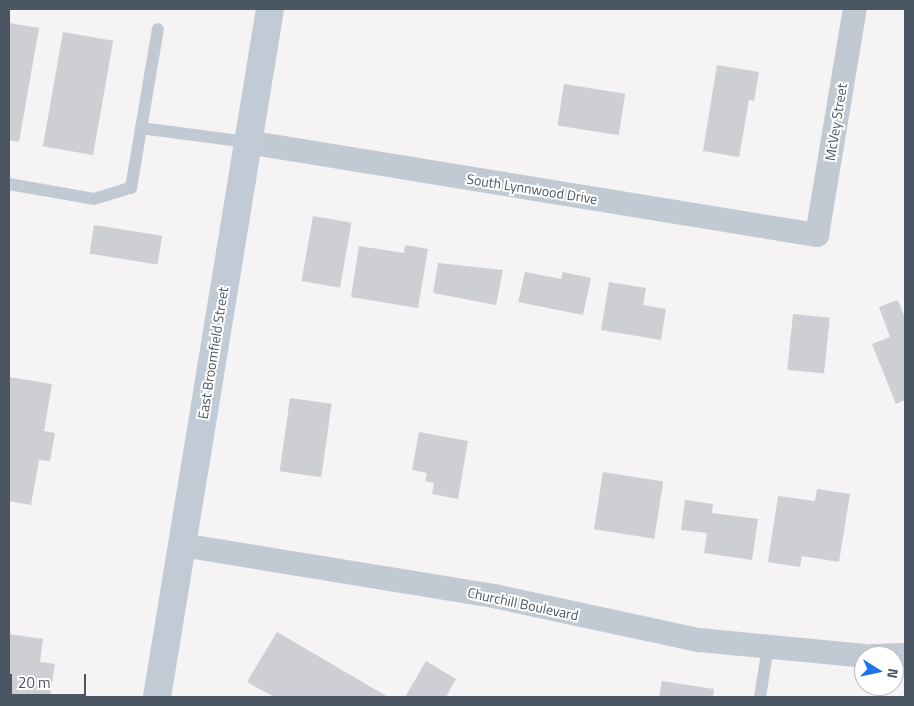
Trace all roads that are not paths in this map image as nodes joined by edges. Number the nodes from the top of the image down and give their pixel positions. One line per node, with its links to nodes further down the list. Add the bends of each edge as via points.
1 (270, 9): 5 (main road, East Broomfield Street)
2 (855, 9): 7 (street, McVey Street)
3 (158, 29): 4 (lane)
4 (141, 128): 5 (lane); 6 (lane, via 131,188 94,199)
5 (247, 142): 7 (street, South Lynnwood Drive); 8 (main road, East Broomfield Street)
6 (9, 184)
7 (818, 235)
8 (182, 545): 9 (street, Churchill Boulevard, via 498,597 699,640); 11 (main road, East Broomfield Street)
9 (768, 647): 10 (street, Churchill Boulevard); 12 (lane)
10 (854, 655)
11 (157, 697)
12 (760, 697)

